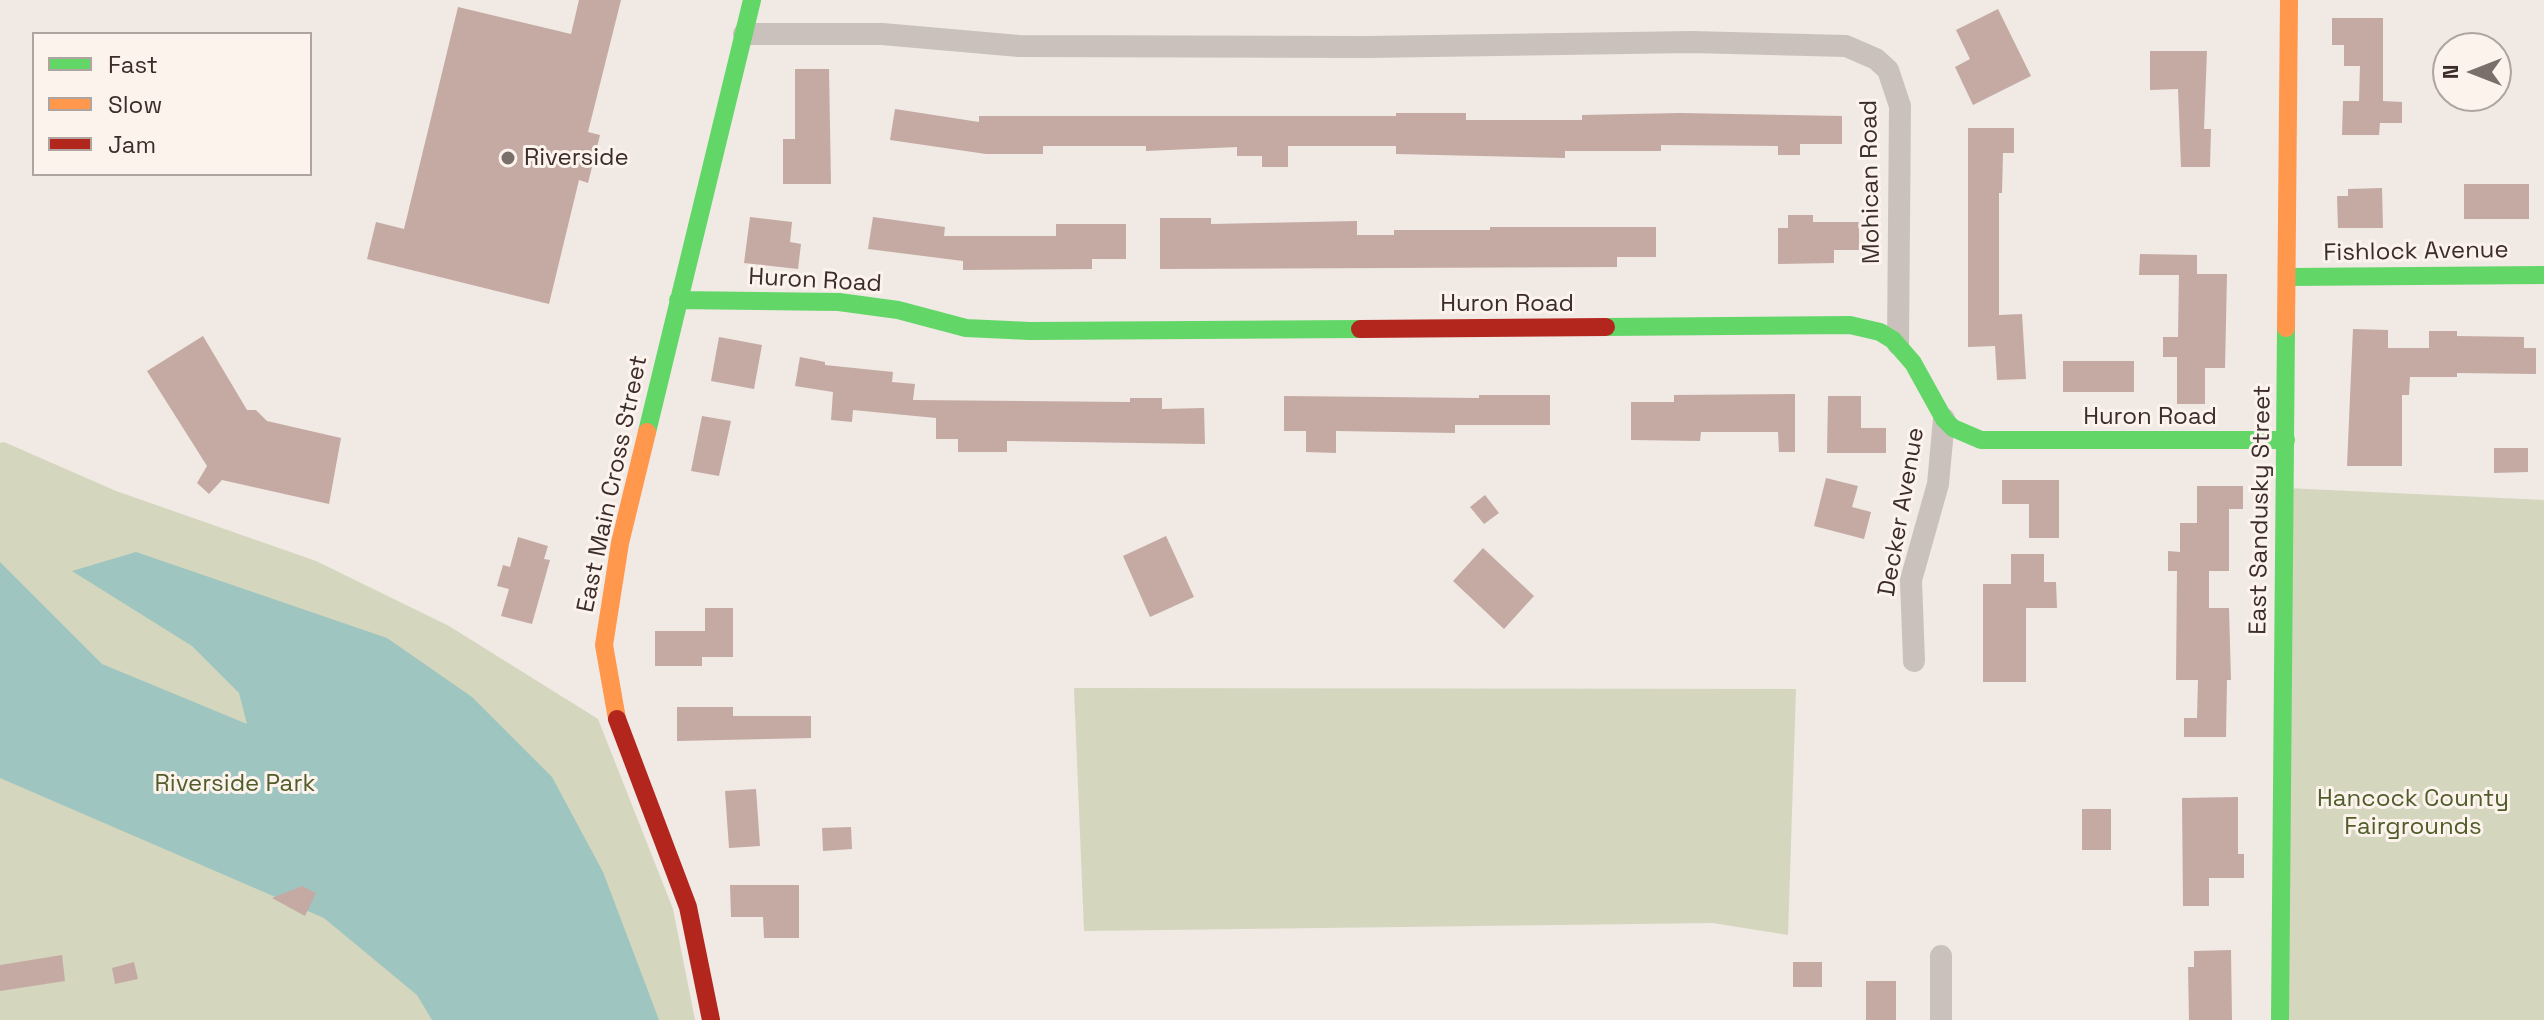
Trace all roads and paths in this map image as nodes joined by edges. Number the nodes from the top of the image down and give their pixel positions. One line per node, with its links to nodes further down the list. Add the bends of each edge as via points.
1 (752, 0): 3 (main road, East Main Cross Street)
2 (2289, 0): 5 (main road, East Sandusky Street)
3 (744, 34): 6 (main road, East Main Cross Street); 7 (street, Mohican Road, via 882,34 1019,46 1846,46 1888,70 1900,106)
4 (2544, 275): 5 (main road, Fishlock Avenue)
5 (2289, 277): 9 (main road, East Sandusky Street)
6 (678, 300): 7 (main road, Huron Road, via 839,302 966,328 1030,331 1850,325 1880,332); 12 (main road, East Main Cross Street, via 611,587 605,660 612,705 688,907)
7 (1898, 344): 8 (main road)
8 (1944, 419): 9 (main road, Huron Road, via 1967,435 2011,442); 10 (street, Decker Avenue, via 1938,484 1911,580)
9 (2286, 440): 14 (main road, East Sandusky Street)
10 (1914, 661)
11 (1941, 956): 13 (street)
12 (711, 1020)
13 (1941, 1020)
14 (2280, 1020)

